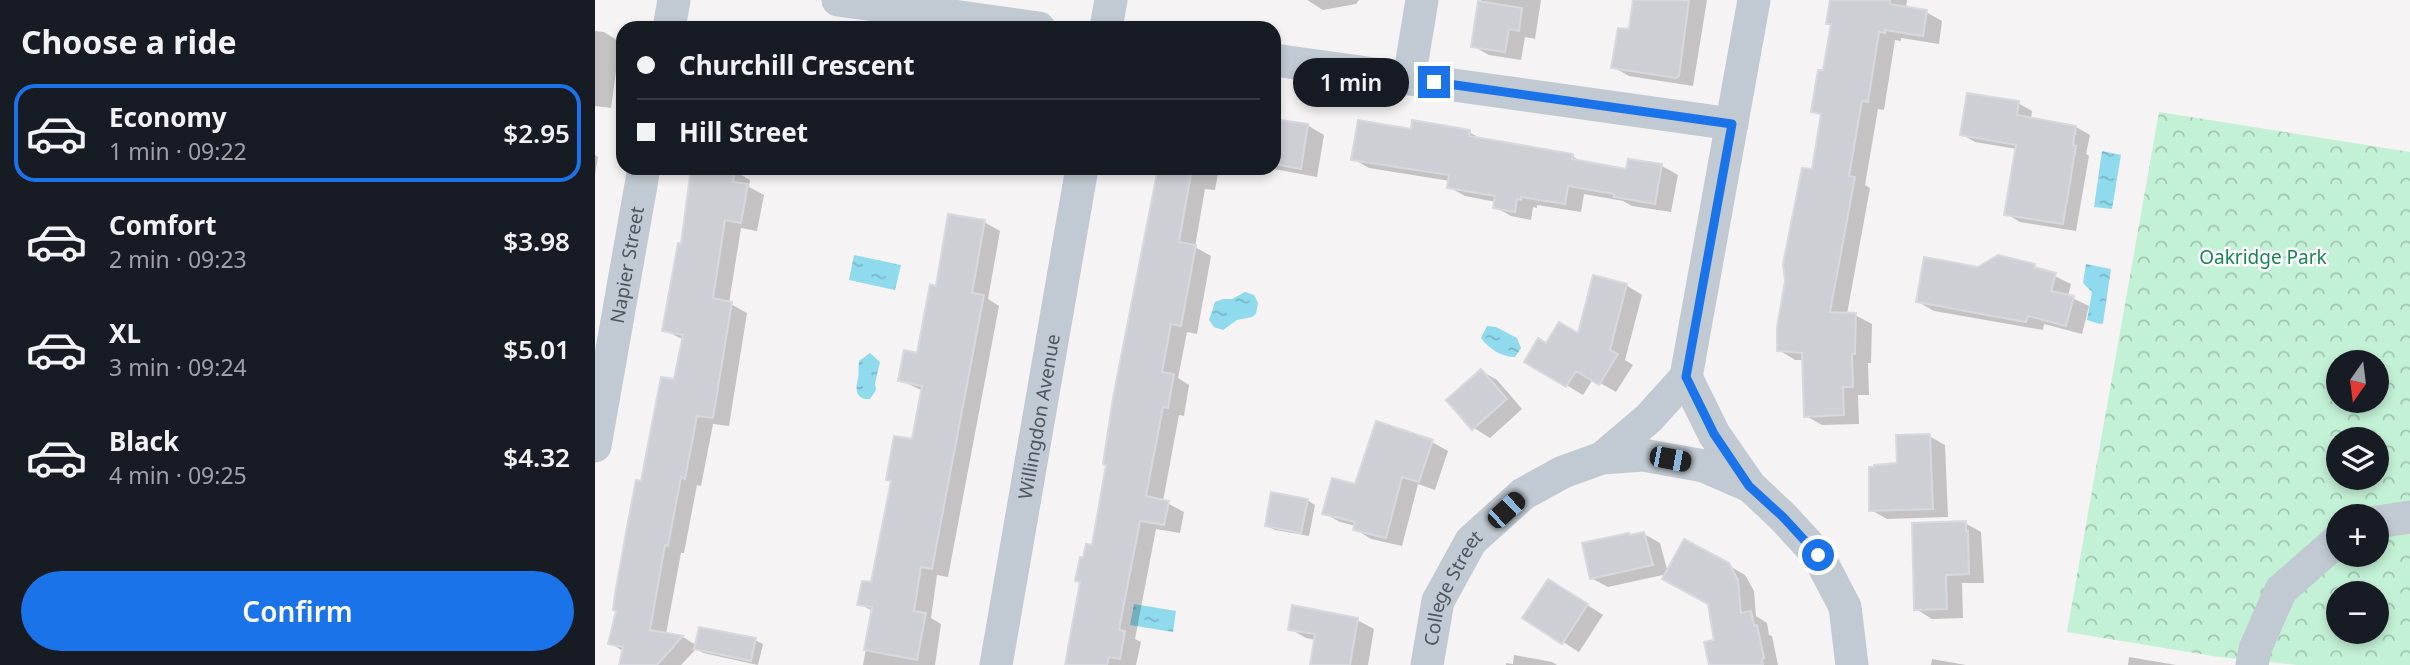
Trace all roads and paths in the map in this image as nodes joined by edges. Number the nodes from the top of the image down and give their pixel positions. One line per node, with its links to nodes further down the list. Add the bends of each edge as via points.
1 (674, 0): 6 (street)
2 (838, 0): 7 (street)
3 (1111, 0): 8 (street)
4 (1422, 0): 10 (street)
5 (1754, 0): 11 (street)
6 (670, 21)
7 (989, 21)
8 (1107, 21)
9 (1281, 61): 10 (street)
10 (1409, 79): 11 (street)
11 (1732, 124): 14 (street)
12 (643, 175): 15 (street, Napier Street)
13 (1081, 175): 21 (street, Willingdon Avenue)
14 (1686, 377): 16 (street, College Street, via 1649,418); 17 (street, via 1714,434)
15 (595, 446)
16 (1602, 458): 17 (street, College Street, via 1643,455 1670,459 1704,466); 22 (street, College Street, via 1523,494 1471,541 1438,601)
17 (1749, 486): 23 (street, via 1818,555 1846,607)
18 (2410, 517): 19 (street)
19 (2389, 520)
20 (2326, 551): 24 (street, via 2281,590)
21 (996, 665)
22 (1427, 665)
23 (1851, 665)
24 (2252, 665)

